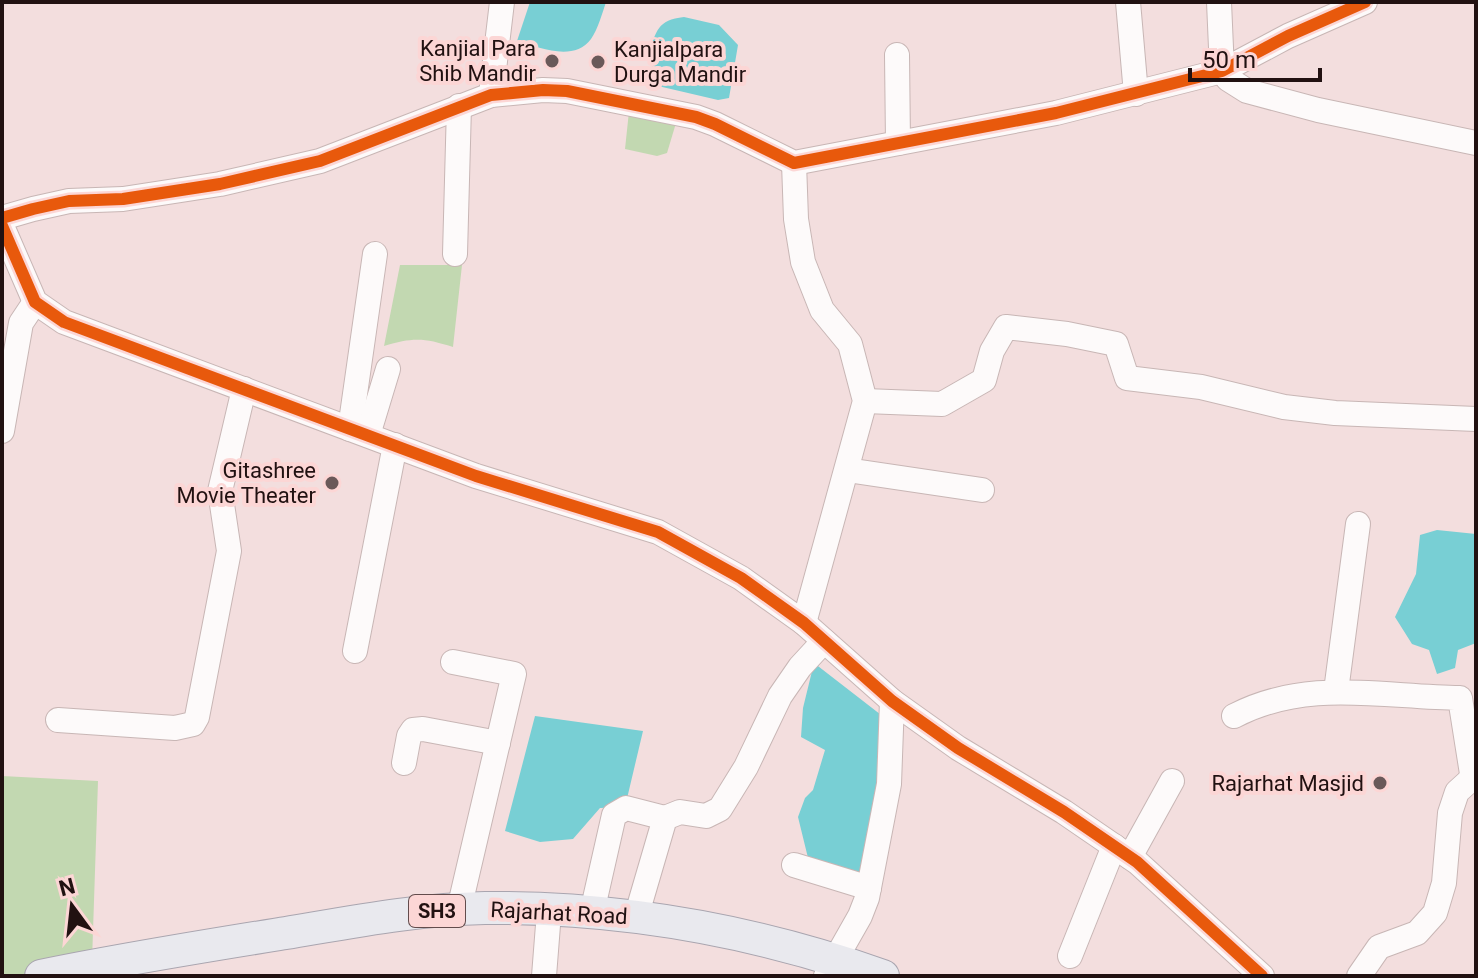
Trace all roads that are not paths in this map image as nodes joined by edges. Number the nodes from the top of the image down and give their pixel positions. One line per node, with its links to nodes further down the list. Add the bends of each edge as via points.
1 (502, 2): 8 (street)
2 (1128, 2): 7 (street)
3 (1219, 2): 6 (street)
4 (1365, 2): 6 (street)
5 (897, 55): 10 (street)
6 (1222, 71): 7 (street); 11 (street, via 1247,91)
7 (1136, 94): 10 (street)
8 (491, 95): 9 (street); 12 (street, via 567,91 696,117)
9 (459, 106): 13 (street, via 320,161 220,184 123,199 69,201); 16 (street)
10 (898, 143): 12 (street)
11 (1476, 143)
12 (794, 163): 20 (street, via 803,262 822,310 850,344)
13 (2, 218)
14 (2, 226): 17 (street)
15 (375, 254): 23 (street)
16 (455, 254)
17 (35, 302): 19 (street, via 64,322); 22 (street, via 21,323)
18 (388, 369): 23 (street)
19 (244, 389): 23 (street); 35 (street, via 220,491 229,551 197,717 193,724 175,728)
20 (865, 401): 21 (street, via 942,404 984,380 1006,327 1116,344 1127,378 1335,413); 25 (street)
21 (1476, 419)
22 (2, 431)
23 (359, 432): 24 (street)
24 (395, 445): 28 (street, via 658,532 741,578); 30 (street)
25 (847, 470): 26 (street); 28 (street)
26 (982, 490)
27 (1358, 524): 32 (street)
28 (804, 623): 29 (street)
29 (824, 641): 33 (street); 40 (street, via 780,696 720,809 706,816 680,812)
30 (355, 651)
31 (453, 662): 36 (street, via 514,674)
32 (1336, 691): 34 (street, via 1298,693); 38 (street, via 1460,698)
33 (892, 701): 41 (street); 43 (street, via 889,784)
34 (1234, 716)
35 (58, 720)
36 (498, 743): 37 (street, via 413,730); 44 (street)
37 (404, 763)
38 (1475, 780): 55 (street, via 1457,792 1450,813 1444,883 1435,913 1417,933 1379,947)
39 (1172, 781): 41 (street)
40 (665, 818): 45 (street, via 626,808 614,815); 46 (street)
41 (1122, 852): 48 (street); 54 (street)
42 (794, 865): 43 (street)
43 (869, 888): 49 (street, via 860,916)
44 (459, 909): 45 (main road, Rajarhat Road / SH3); 50 (main road, Rajarhat Road / SH3, via 405,913)
45 (592, 912): 46 (main road, Rajarhat Road / SH3)
46 (636, 917): 49 (main road, Rajarhat Road / SH3, via 710,929)
47 (548, 925): 49 (main road, Rajarhat Road / SH3, via 661,936); 51 (main road, Rajarhat Road / SH3, via 363,935); 52 (street)
48 (1070, 956)
49 (829, 971): 53 (main road, Rajarhat Road / SH3)
50 (41, 976)
51 (115, 976)
52 (544, 976)
53 (883, 976)
54 (1262, 976)
55 (1359, 976)

